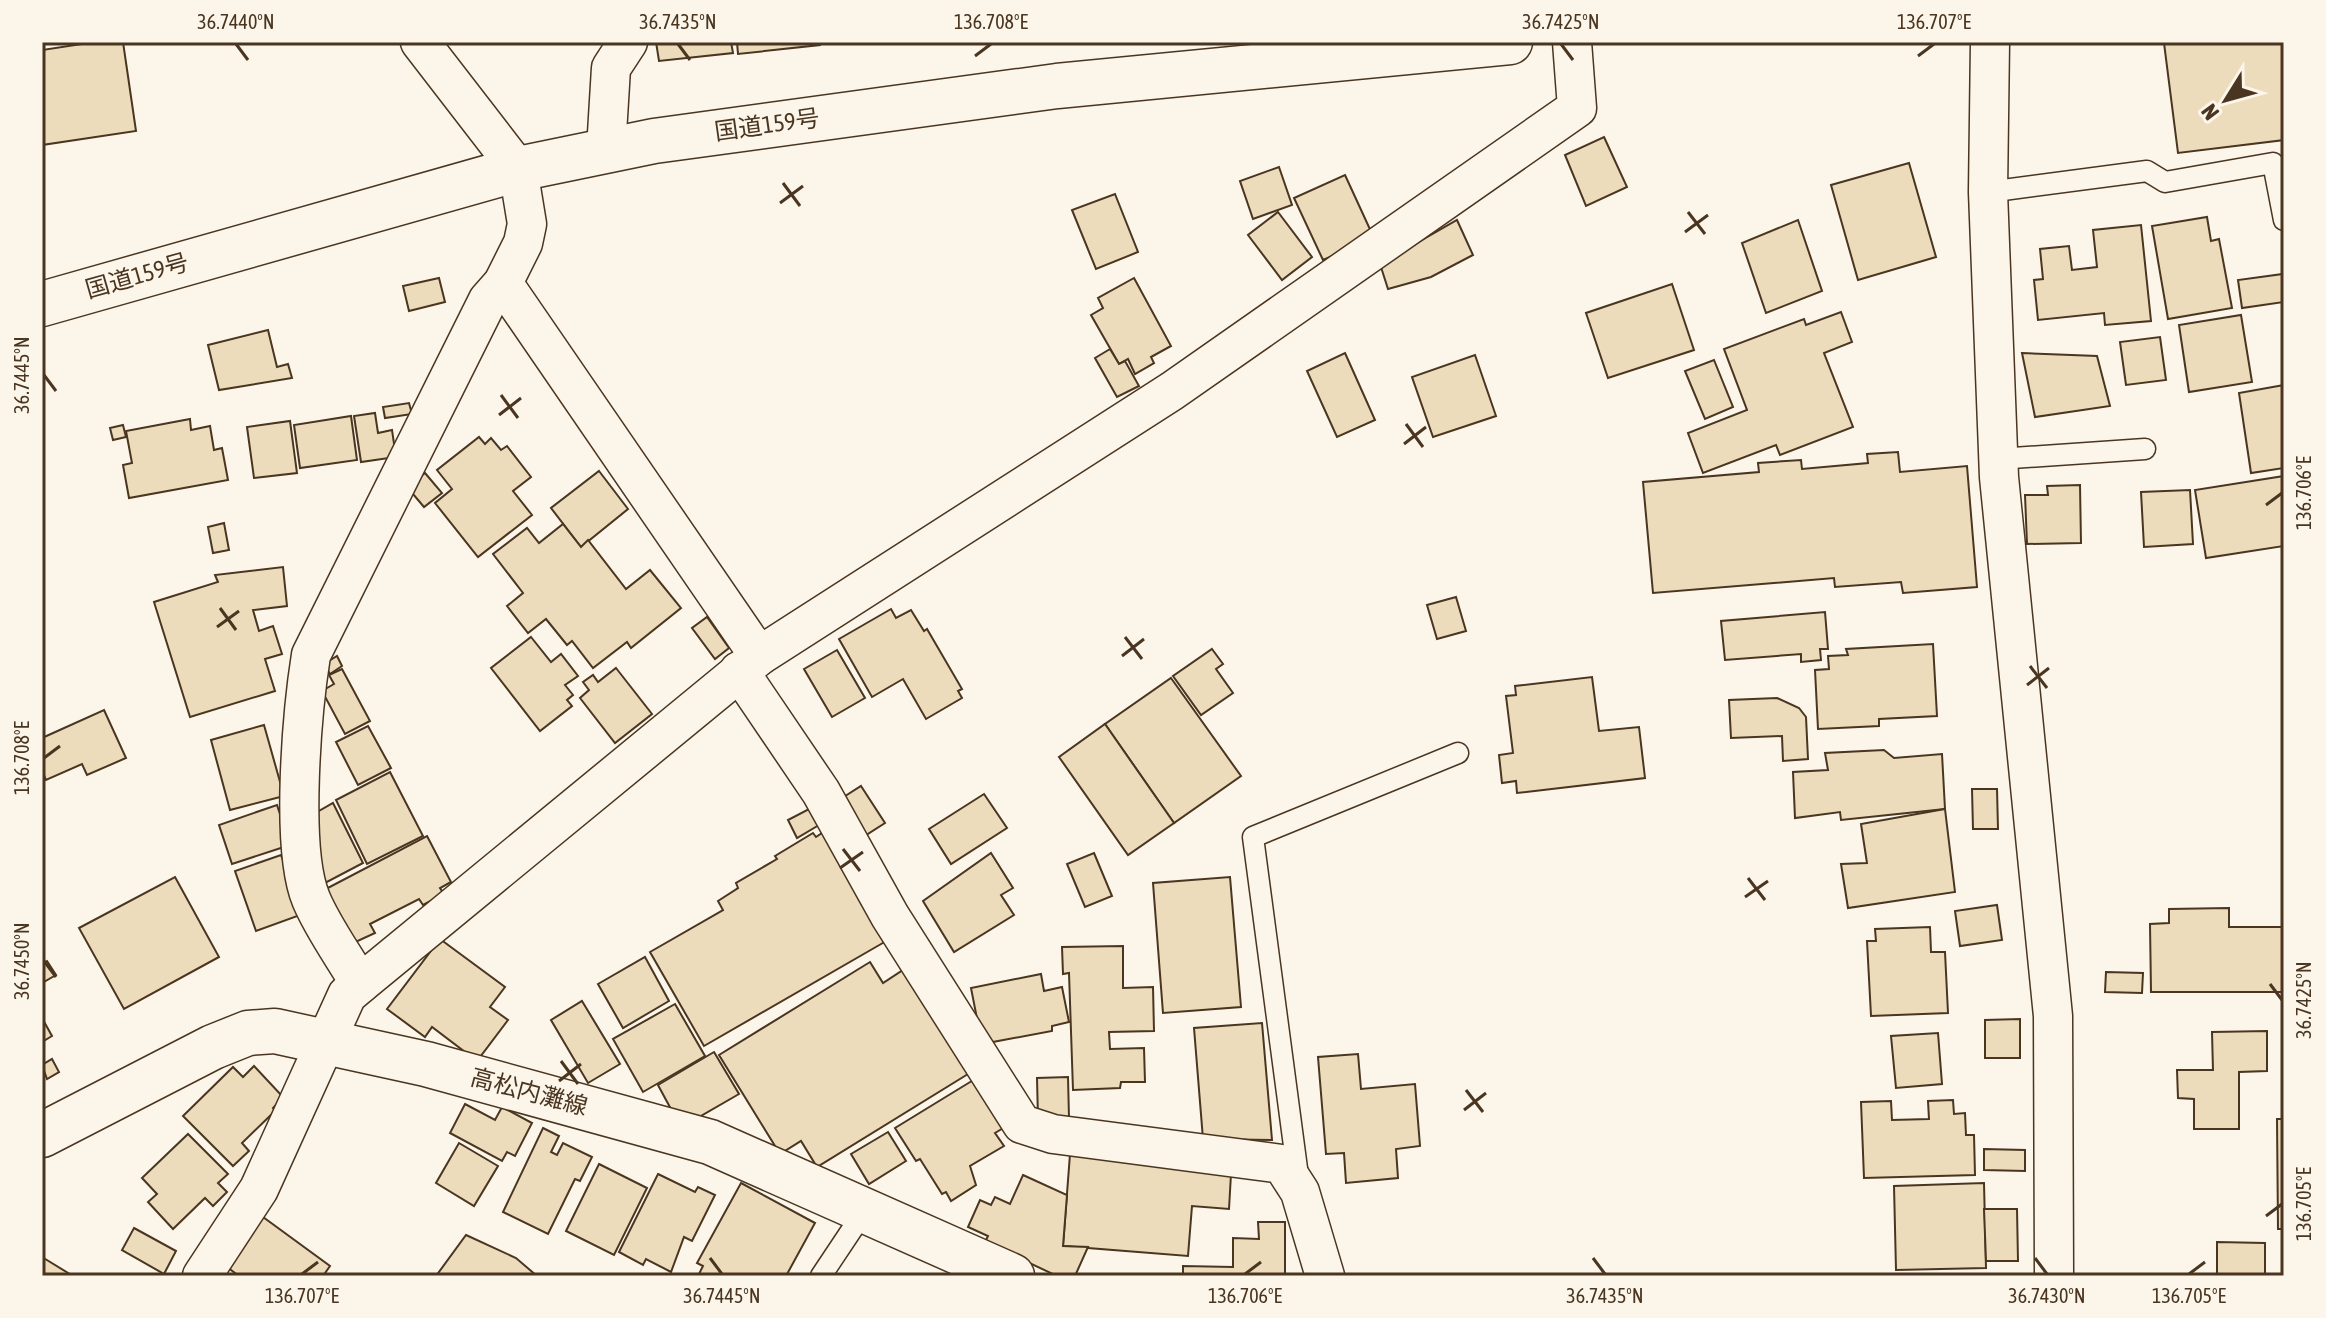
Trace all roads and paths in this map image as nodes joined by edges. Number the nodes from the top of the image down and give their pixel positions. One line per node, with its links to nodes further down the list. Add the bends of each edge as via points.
1 (420, 42): 7 (street)
2 (628, 42): 6 (street, via 611,68)
3 (1510, 42): 6 (main road, 国道159号, via 1057,86)
4 (1572, 42): 14 (street, via 1577,108 1172,391)
5 (1990, 42): 8 (street)
6 (606, 150): 7 (main road, 国道159号)
7 (518, 169): 10 (street, via 527,224); 11 (main road, 国道159号)
8 (1988, 192): 9 (lane, via 2147,171 2165,182 2273,163); 13 (street)
9 (2284, 220)
10 (503, 283): 14 (street); 16 (street, via 488,300 311,655 303,705 301,858 311,899)
11 (42, 304)
12 (2145, 449): 13 (lane)
13 (1998, 459): 26 (street, via 2053,1016)
14 (749, 663): 16 (street); 19 (street, via 890,916 1022,1124 1053,1134 1282,1164)
15 (1458, 753): 19 (lane, via 1253,837)
16 (360, 984): 17 (street, via 347,995)
17 (327, 1042): 18 (main road, 高松内灘線, via 275,1031 248,1033); 20 (main road, 高松内灘線, via 710,1142); 22 (street, via 259,1189)
18 (42, 1135)
19 (1300, 1192): 25 (street)
20 (865, 1210): 21 (main road, 高松内灘線); 23 (lane)
21 (950, 1263): 24 (main road, 高松内灘線)
22 (202, 1276)
23 (821, 1276)
24 (1012, 1276)
25 (1325, 1276)
26 (2054, 1276)

